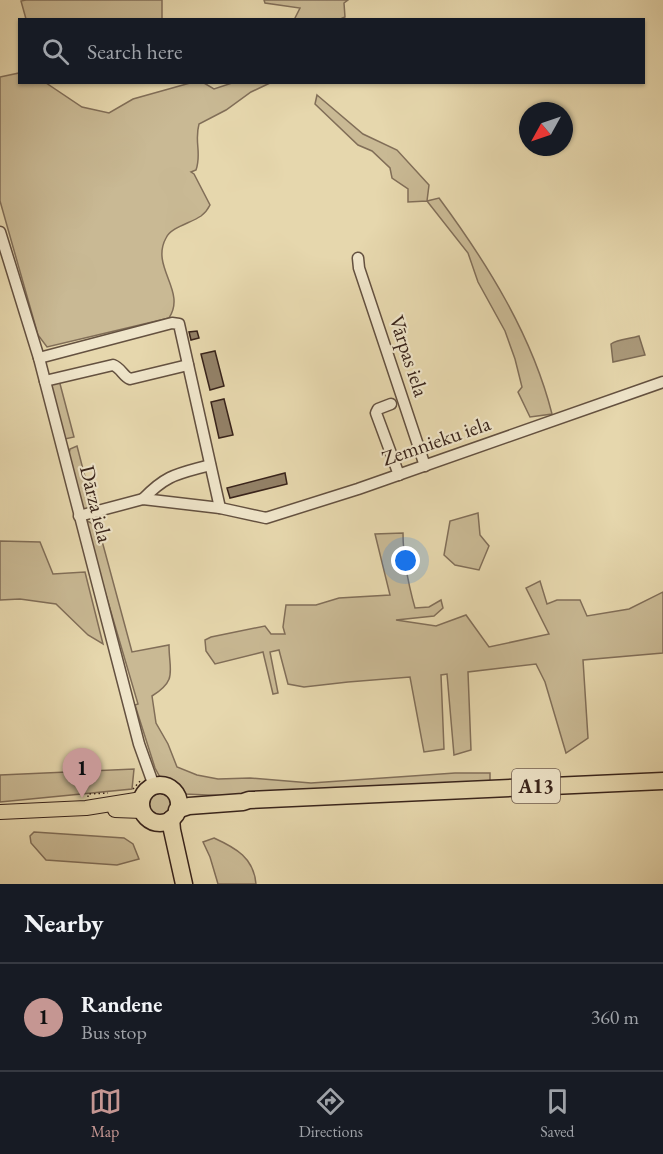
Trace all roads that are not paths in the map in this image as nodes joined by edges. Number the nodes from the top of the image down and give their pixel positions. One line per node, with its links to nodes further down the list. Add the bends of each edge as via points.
1 (0, 232): 3 (street, Dārza iela)
2 (358, 258): 9 (street, Vārpas iela)
3 (39, 358): 4 (street, via 172,323 179,324); 5 (street, Dārza iela)
4 (188, 365): 5 (street, via 136,379 125,377 113,365); 8 (street)
5 (45, 381): 13 (street, Dārza iela)
6 (663, 382): 9 (street, Zemnieku iela)
7 (391, 404): 10 (street, via 376,413)
8 (210, 465): 11 (street, via 169,477); 12 (street)
9 (425, 465): 10 (street, Zemnieku iela)
10 (399, 475): 12 (street, Zemnieku iela, via 266,518)
11 (143, 499): 12 (street, Zemnieku iela); 13 (street)
12 (220, 508)
13 (79, 516): 15 (street, Dārza iela)
14 (663, 780): 18 (highway, A13, via 249,800 243,797)
15 (154, 786): 16 (highway); 18 (highway, A13, via 170,789)
16 (138, 800): 17 (main road); 18 (highway, via 149,819)
17 (0, 812)
18 (171, 812): 19 (highway)
19 (182, 884)

